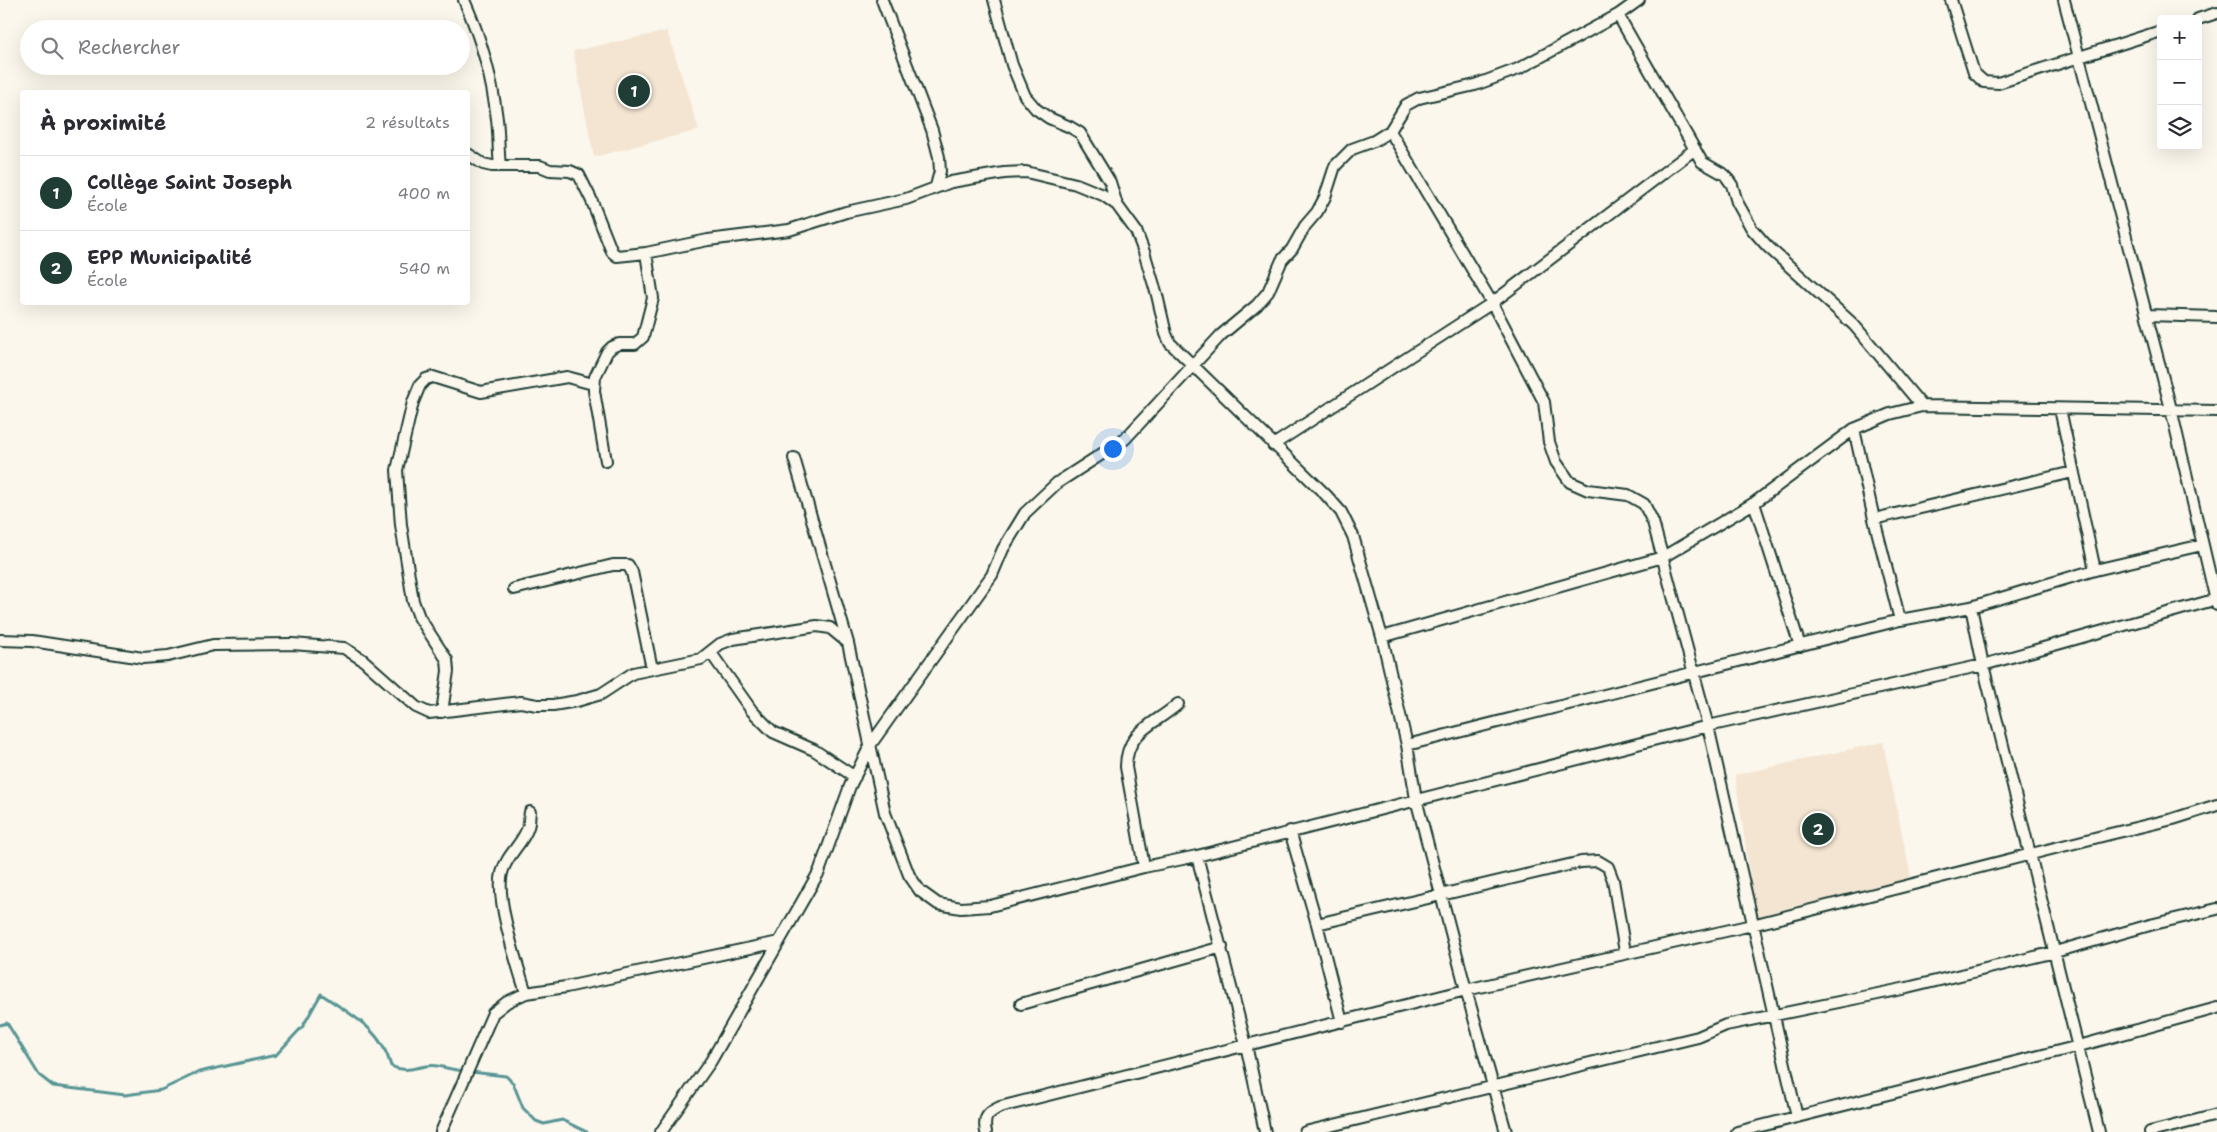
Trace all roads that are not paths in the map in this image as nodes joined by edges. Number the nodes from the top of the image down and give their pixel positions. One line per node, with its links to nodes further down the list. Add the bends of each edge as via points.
1 (464, 0): 15 (street, via 481,42 491,81 498,121)
2 (882, 0): 16 (street, via 932,130 940,170)
3 (994, 0): 17 (street, via 1012,65 1025,96 1049,118 1080,134 1110,182)
4 (1639, 0): 8 (street)
5 (1951, 0): 11 (street, via 1974,72 1984,82 1998,83)
6 (2064, 0): 11 (street)
7 (2217, 13): 9 (street)
8 (1618, 15): 12 (street, via 1518,69 1419,98 1406,105); 13 (street)
9 (2202, 18)
10 (2157, 32): 11 (street)
11 (2080, 58): 20 (street)
12 (1390, 131): 19 (street); 22 (street, via 1352,149 1335,166 1325,197 1282,260 1268,292)
13 (1695, 149): 19 (street); 24 (street, via 1702,162 1725,175 1752,229 1854,325)
14 (470, 155): 15 (street, via 483,164)
15 (500, 166): 18 (street, via 540,166 578,175 612,252 617,256)
16 (936, 186): 17 (street, via 1026,172 1076,184); 18 (street, via 906,199 846,212 789,230 708,240)
17 (1117, 205): 22 (street, via 1136,231 1158,294 1170,343)
18 (646, 253): 23 (street, via 653,298 643,337 634,344 619,344 606,352)
19 (1492, 303): 29 (street); 36 (street, via 1544,402 1549,442 1556,462 1570,482 1588,490 1628,495 1644,504)
20 (2146, 315): 21 (street); 26 (street)
21 (2217, 317)
22 (1192, 365): 29 (street); 53 (street, via 1125,439 1057,483 1025,513 1003,549 992,575)
23 (594, 384): 31 (street); 51 (street, via 567,377 481,392 433,377 420,385 397,470 399,508 418,617 447,660)
24 (1922, 406): 25 (street); 28 (street)
25 (2060, 409): 26 (street); 32 (street)
26 (2171, 409): 27 (street); 35 (street)
27 (2217, 411)
28 (1854, 428): 33 (street); 34 (street)
29 (1273, 445): 42 (street, via 1341,512 1353,536)
30 (794, 458): 44 (street)
31 (606, 461)
32 (2073, 472): 34 (street); 37 (street)
33 (1754, 503): 36 (street); 45 (street)
34 (1874, 519): 41 (street)
35 (2202, 545): 37 (street); 39 (street)
36 (1663, 557): 42 (street); 49 (street)
37 (2095, 570): 40 (street)
38 (514, 589): 48 (street, via 613,565 628,565)
39 (2216, 601): 47 (street)
40 (1971, 607): 41 (street); 47 (street)
41 (1900, 620): 45 (street)
42 (1382, 637): 54 (street)
43 (0, 640): 51 (street, via 32,641 143,658 168,656 213,645 292,644 344,648 363,660 416,707 429,713)
44 (848, 643): 46 (street, via 830,628 817,626 733,639 720,644); 53 (street)
45 (1800, 646): 49 (street)
46 (711, 653): 48 (street, via 701,659); 55 (street, via 752,711 773,732 814,750)
47 (1983, 665): 52 (street); 60 (street)
48 (652, 669): 51 (street, via 633,673 600,694 577,701 554,705 521,702)
49 (1693, 671): 52 (street); 54 (street)
50 (1178, 704): 62 (street, via 1137,735 1126,754)
51 (442, 712)
52 (1708, 726): 56 (street); 66 (street)
53 (871, 744): 55 (street); 62 (street, via 885,813 909,876 920,892 938,904 962,908 990,906)
54 (1407, 745): 56 (street)
55 (855, 777): 67 (street, via 819,872)
56 (1416, 799): 59 (street); 63 (street)
57 (2217, 805): 60 (street, via 2173,820)
58 (530, 812): 72 (street, via 528,827 509,856 500,889 512,951)
59 (1290, 831): 61 (street); 65 (street)
60 (2031, 854): 66 (street); 70 (street)
61 (1196, 856): 62 (street); 68 (street)
62 (1144, 867)
63 (1442, 894): 65 (street); 69 (street, via 1581,862 1598,861 1608,867 1613,880); 71 (street)
64 (2217, 908): 70 (street)
65 (1317, 924): 76 (street)
66 (1752, 925): 69 (street); 75 (street)
67 (779, 942): 72 (street); 83 (street, via 711,1061)
68 (1222, 947): 73 (street); 77 (street)
69 (1625, 952): 71 (street)
70 (2055, 952): 75 (street); 78 (street)
71 (1466, 990): 76 (street); 79 (street)
72 (526, 993): 82 (street, via 493,1013)
73 (1021, 1004)
74 (2217, 1008): 78 (street)
75 (1775, 1016): 79 (street, via 1726,1025 1698,1037 1575,1065); 81 (street)
76 (1342, 1022): 77 (street)
77 (1246, 1045): 84 (street, via 1000,1108 986,1117); 85 (street)
78 (2079, 1046): 81 (street); 89 (street)
79 (1493, 1088): 86 (street); 87 (street)
80 (2217, 1115): 90 (street)
81 (1797, 1117): 88 (street)
82 (441, 1132)
83 (660, 1132)
84 (986, 1132)
85 (1265, 1132)
86 (1305, 1132)
87 (1506, 1132)
88 (1737, 1132)
89 (2099, 1132)
90 (2150, 1132)

